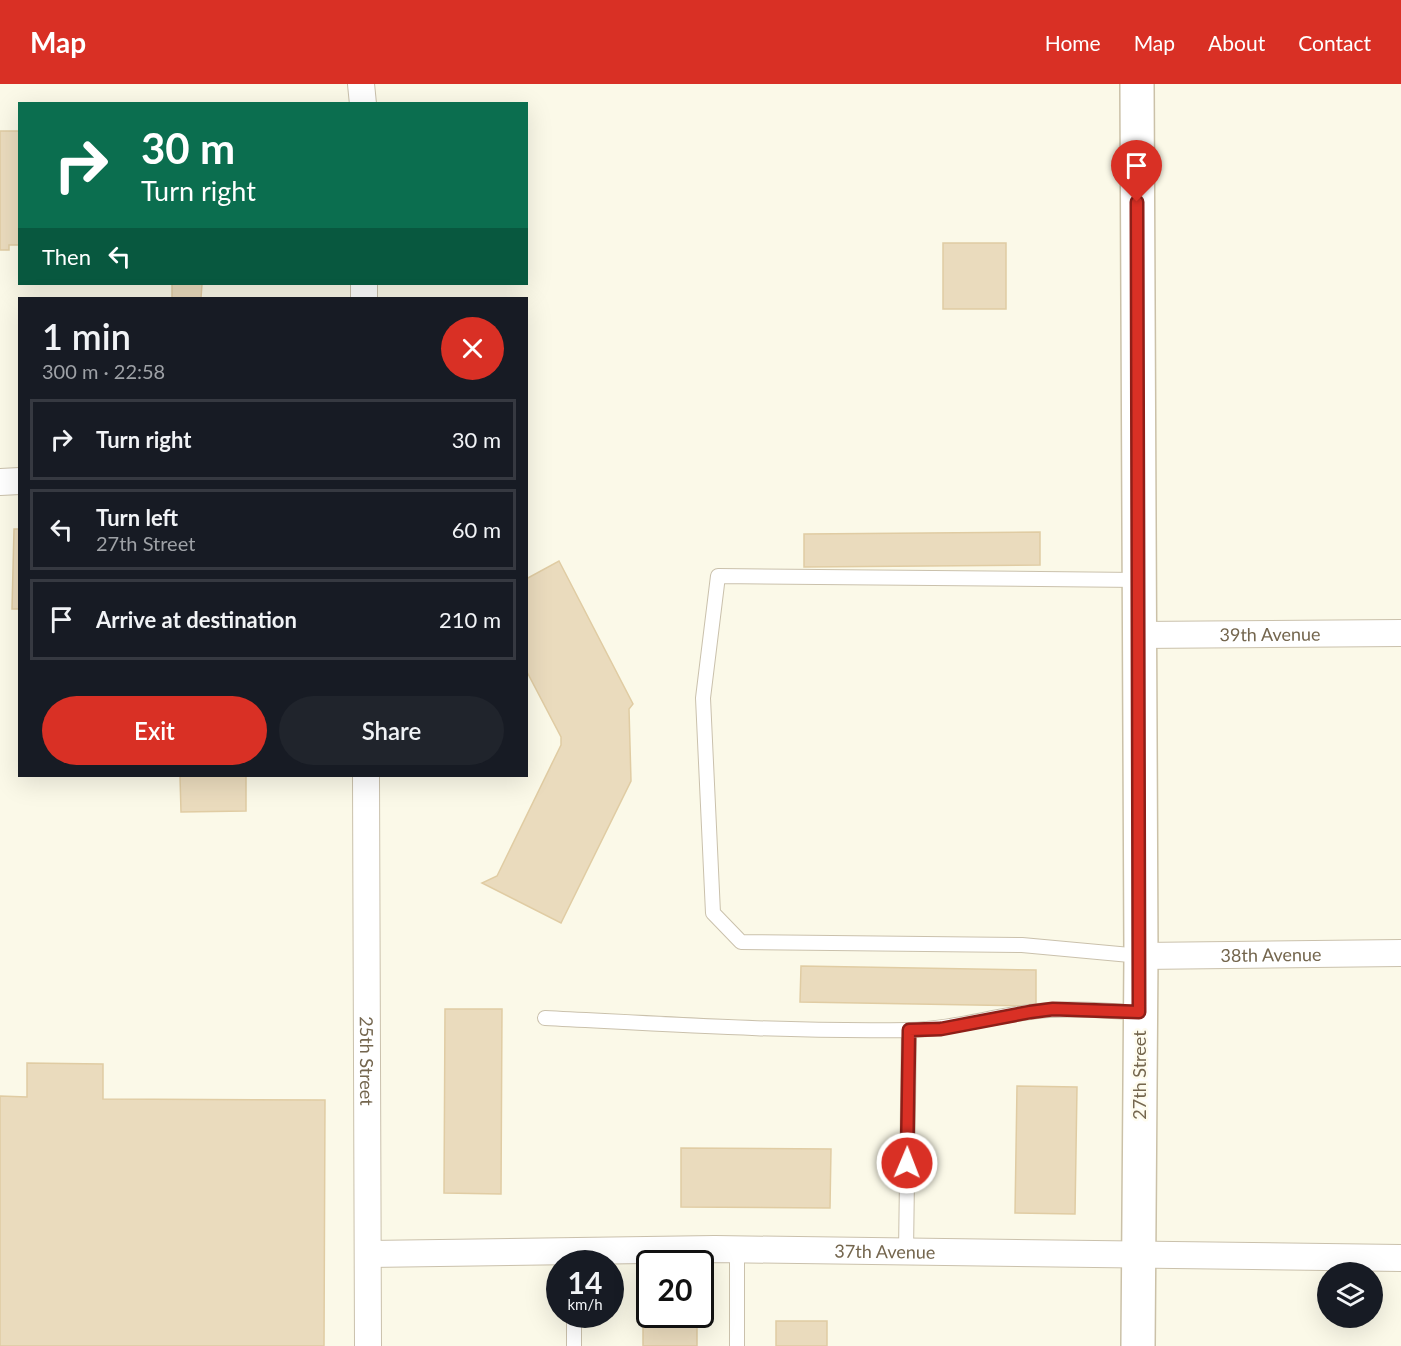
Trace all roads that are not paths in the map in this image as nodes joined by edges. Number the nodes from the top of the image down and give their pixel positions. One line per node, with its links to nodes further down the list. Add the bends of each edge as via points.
1 (362, 84): 3 (street)
2 (1137, 84): 6 (street, 27th Street)
3 (363, 102)
4 (18, 481): 5 (street)
5 (0, 482)
6 (1138, 580): 8 (street, 27th Street); 11 (lane, via 718,576 703,698 713,913 741,942 1022,945)
7 (1401, 633): 8 (street, 39th Avenue)
8 (1138, 635): 11 (street, 27th Street)
9 (366, 777): 17 (street, 25th Street)
10 (1401, 953): 11 (street, 38th Avenue)
11 (1141, 956): 12 (street, 27th Street)
12 (1139, 1012): 14 (lane, via 1053,1009 941,1029); 19 (street, 27th Street)
13 (545, 1018): 14 (lane, via 750,1028)
14 (909, 1030): 16 (lane)
15 (737, 1249): 16 (street, 37th Avenue); 18 (street, 37th Avenue); 25 (lane)
16 (906, 1252): 19 (street, 37th Avenue)
17 (369, 1254): 20 (street, 37th Avenue); 23 (street, 25th Street)
18 (624, 1255)
19 (1139, 1255): 21 (street, 37th Avenue); 26 (street, 27th Street)
20 (546, 1257)
21 (1401, 1258)
22 (574, 1328): 24 (lane)
23 (368, 1346)
24 (574, 1346)
25 (737, 1346)
26 (1138, 1346)

